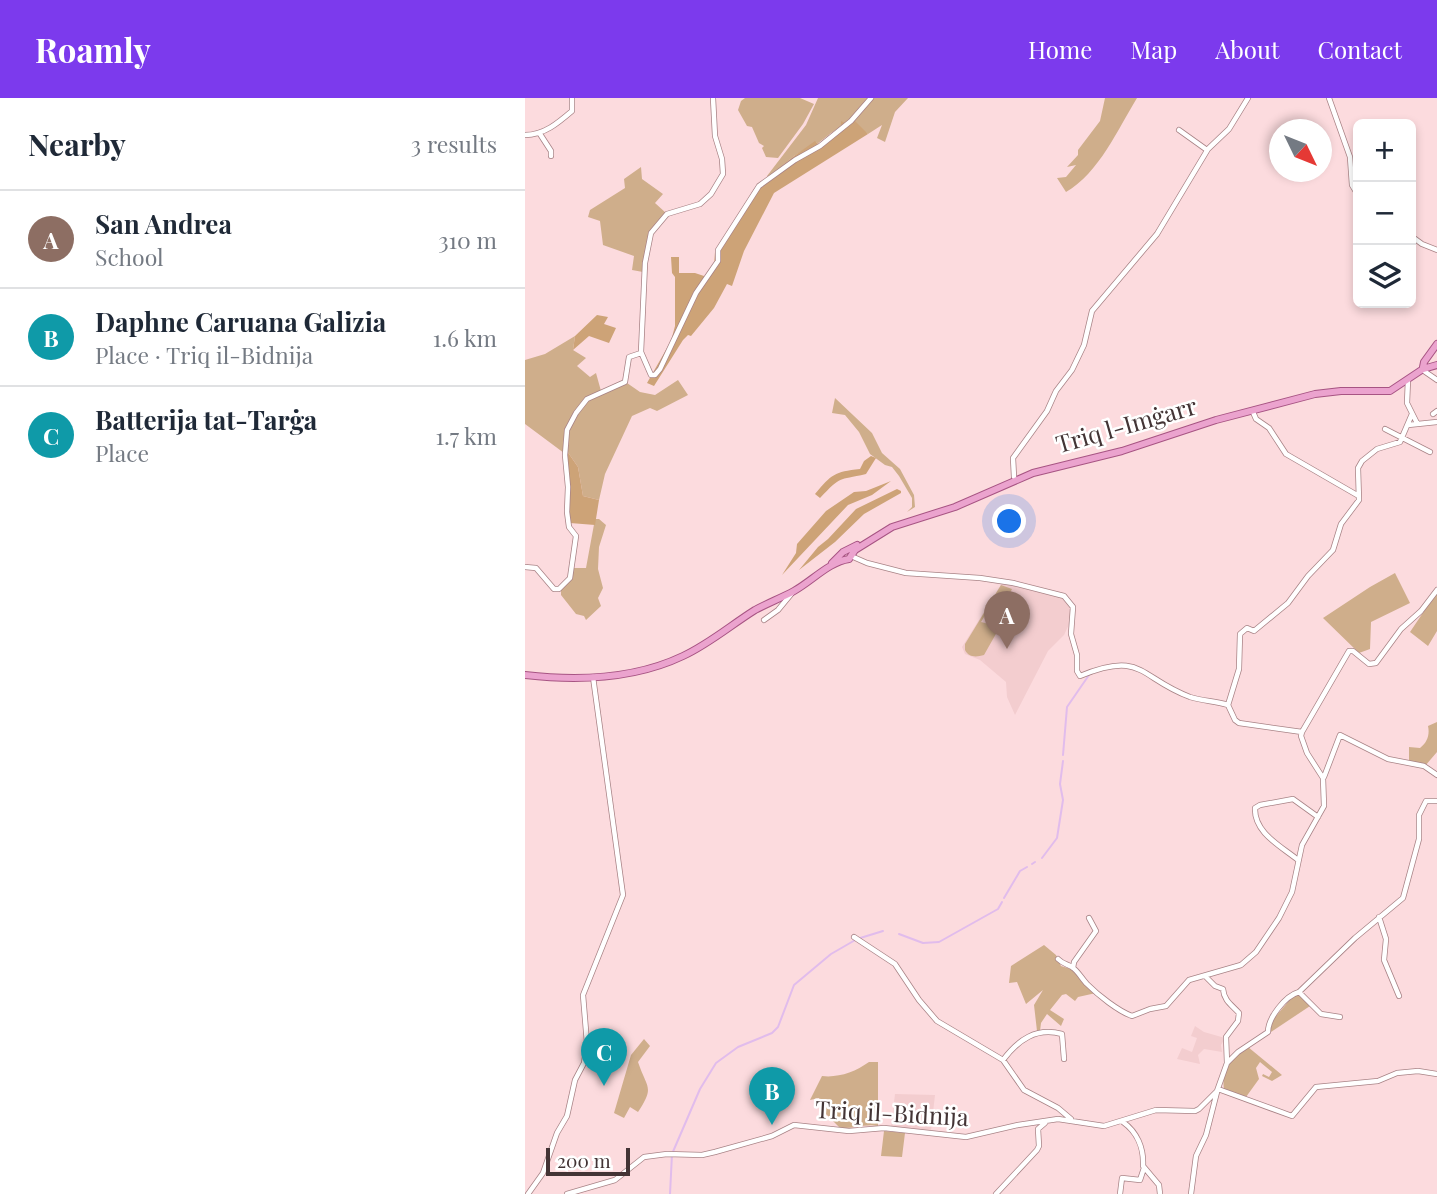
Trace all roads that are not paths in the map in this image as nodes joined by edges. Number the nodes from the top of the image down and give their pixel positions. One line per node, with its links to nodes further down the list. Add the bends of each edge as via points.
1 (572, 98): 7 (street, via 572,111)
2 (713, 98): 15 (street, via 723,174 700,204 670,212 651,233)
3 (871, 98): 15 (street, via 820,146 759,186 718,250 718,261 655,375 648,373)
4 (1248, 98): 9 (street, via 1229,129)
5 (1329, 98): 11 (street, via 1350,157)
6 (1179, 130): 9 (street)
7 (540, 134): 8 (street); 10 (street)
8 (525, 135)
9 (1207, 150): 28 (street, via 1157,234 1092,311 1072,370 1013,458)
10 (551, 156)
11 (1353, 187)
12 (1416, 239): 13 (street)
13 (1437, 250)
14 (1437, 345): 17 (main road)
15 (637, 353): 31 (street, via 629,358 625,382 587,399 566,435 566,512 576,536 570,579 554,588 536,568)
16 (1437, 364): 17 (main road)
17 (1423, 368): 18 (main road, Triq l-Imġarr); 19 (street); 28 (main road, Triq l-Imġarr, via 1390,388 1340,388 1299,396)
18 (1408, 380): 20 (main road, Triq l-Imġarr, via 1390,391 1315,394); 21 (street, via 1407,403)
19 (1437, 380)
20 (1253, 412): 29 (street, via 1286,454); 30 (main road, Triq l-Imġarr, via 1033,473 955,507 892,527)
21 (1412, 414): 23 (street); 24 (street)
22 (1437, 422): 23 (street)
23 (1417, 423): 24 (street)
24 (1408, 425): 26 (street)
25 (1385, 429): 26 (street)
26 (1401, 437): 27 (street); 29 (street, via 1362,461)
27 (1430, 452)
28 (1014, 477): 30 (main road, Triq l-Imġarr, via 954,505 891,525)
29 (1357, 495): 37 (street, via 1359,500 1341,524 1335,548 1290,601 1255,631 1247,628 1240,634 1239,668)
30 (848, 556): 33 (main road, Triq l-Imġarr); 35 (main road, Triq l-Imġarr, via 684,653 659,663 603,675); 37 (street, via 906,573 980,578 1067,597 1073,607 1071,634 1081,676 1109,666 1137,667 1192,697)
31 (525, 567)
32 (1437, 590): 38 (street, via 1374,664 1349,651)
33 (792, 593): 34 (street); 36 (main road, Triq l-Imġarr, via 755,610 677,659 631,673)
34 (764, 620)
35 (525, 674): 36 (main road, Triq l-Imġarr)
36 (593, 677): 62 (street, via 623,895 583,995 587,1043 567,1116 543,1172)
37 (1228, 705): 38 (street, via 1239,723)
38 (1302, 732): 40 (street, via 1307,753)
39 (1437, 775): 40 (street, via 1424,766 1388,759 1340,735)
40 (1323, 778): 42 (street, via 1325,806)
41 (1437, 801): 45 (street, via 1426,801 1420,812 1419,839 1403,898)
42 (1318, 817): 43 (street); 43 (street, via 1293,799 1255,808 1265,834)
43 (1298, 860): 49 (street, via 1292,891 1256,952 1241,965)
44 (1089, 918): 48 (street, via 1096,931)
45 (1379, 918): 50 (street); 51 (street, via 1386,939 1384,959)
46 (854, 937): 54 (street, via 895,964 937,1021)
47 (1058, 959): 48 (street)
48 (1073, 968): 49 (street, via 1114,1007 1132,1016 1166,1006 1187,982)
49 (1205, 976): 55 (street, via 1223,989 1239,1013 1226,1037)
50 (1299, 992): 52 (street, via 1321,1014); 55 (street, via 1290,995 1269,1021 1268,1032)
51 (1399, 996)
52 (1340, 1017)
53 (1064, 1059): 54 (street, via 1062,1034 1054,1032 1024,1038)
54 (1003, 1060): 58 (street, via 1024,1090)
55 (1227, 1063): 57 (street)
56 (1437, 1074): 57 (street, via 1418,1070 1378,1081 1316,1087 1291,1116)
57 (1218, 1090): 60 (street, Triq il-Bidnija, via 1199,1110 1156,1110); 67 (street, via 1196,1156)
58 (1072, 1120): 59 (street, Triq il-Bidnija); 60 (street, Triq il-Bidnija, via 1104,1126)
59 (1049, 1121): 63 (street, Triq il-Bidnija, via 966,1137 794,1125 772,1136 702,1155 644,1157 615,1180); 64 (street, via 1038,1129 1037,1150)
60 (1122, 1121): 61 (street, via 1136,1133)
61 (1145, 1168): 65 (street, via 1140,1180 1122,1178); 66 (street, via 1159,1185)
62 (528, 1194)
63 (567, 1194)
64 (996, 1194)
65 (1120, 1194)
66 (1160, 1194)
67 (1191, 1194)

